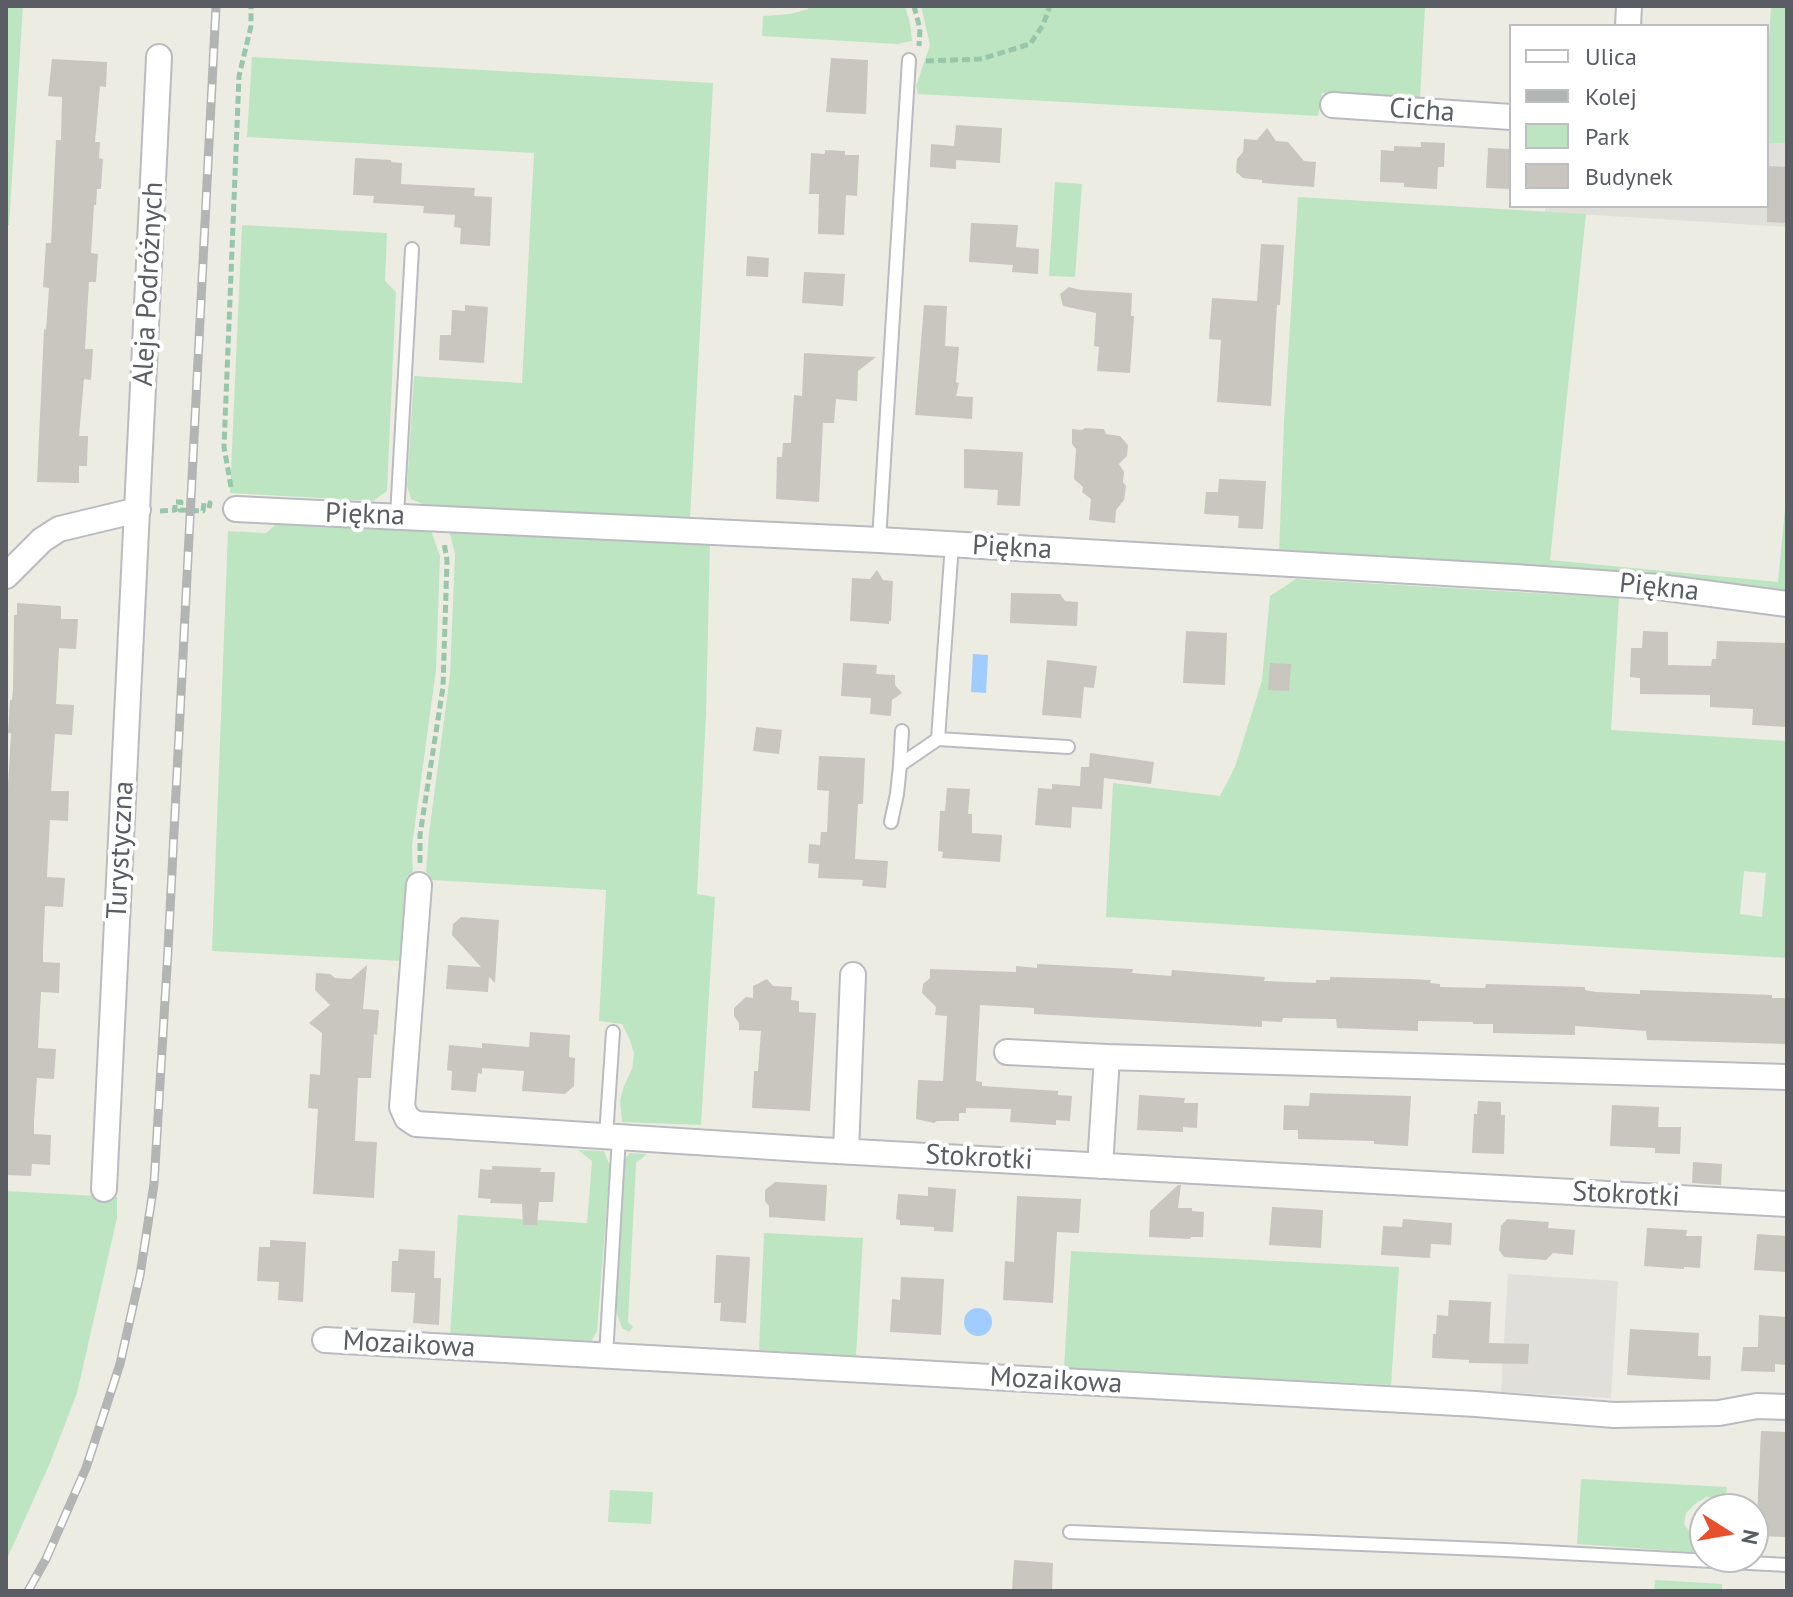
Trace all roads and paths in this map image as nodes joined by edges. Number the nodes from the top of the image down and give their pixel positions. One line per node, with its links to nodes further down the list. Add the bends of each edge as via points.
1 (251, 6): 9 (path, via 239,76 224,447)
2 (914, 6): 5 (path, via 919,46)
3 (1050, 6): 5 (path, via 1030,44 981,59)
4 (159, 57): 10 (street, Aleja Podróżnych)
5 (909, 60): 15 (lane)
6 (1333, 105): 7 (street, Cicha)
7 (1509, 117)
8 (412, 249): 13 (lane)
9 (236, 509): 13 (street, Piękna)
10 (138, 510): 17 (street, via 59,529); 33 (street, Turystyczna)
11 (167, 510): 12 (path, via 175,510 175,502 181,502 180,510)
12 (191, 510)
13 (397, 516): 14 (street, Piękna)
14 (439, 518): 15 (street, Piękna); 24 (path, via 447,560 444,673 420,835)
15 (879, 540): 16 (street, Piękna)
16 (952, 544): 18 (street, Piękna, via 1659,587); 20 (lane)
17 (6, 576)
18 (1787, 604)
19 (902, 731): 22 (lane)
20 (938, 739): 21 (lane); 22 (lane)
21 (1068, 747)
22 (900, 765): 23 (lane)
23 (891, 822)
24 (419, 885): 30 (street, Stokrotki, via 402,1107 407,1118 424,1125)
25 (853, 975): 31 (street)
26 (613, 1032): 30 (lane)
27 (1007, 1052): 28 (street)
28 (1107, 1057): 29 (street); 32 (street)
29 (1787, 1077)
30 (613, 1137): 31 (street, Stokrotki); 36 (lane)
31 (846, 1151): 32 (street, Stokrotki)
32 (1100, 1166): 34 (street, Stokrotki)
33 (104, 1189)
34 (1787, 1204)
35 (325, 1340): 36 (street, Mozaikowa)
36 (606, 1356): 37 (street, Mozaikowa, via 1614,1415)
37 (1787, 1407)
38 (1070, 1532): 39 (lane)
39 (1787, 1565)

